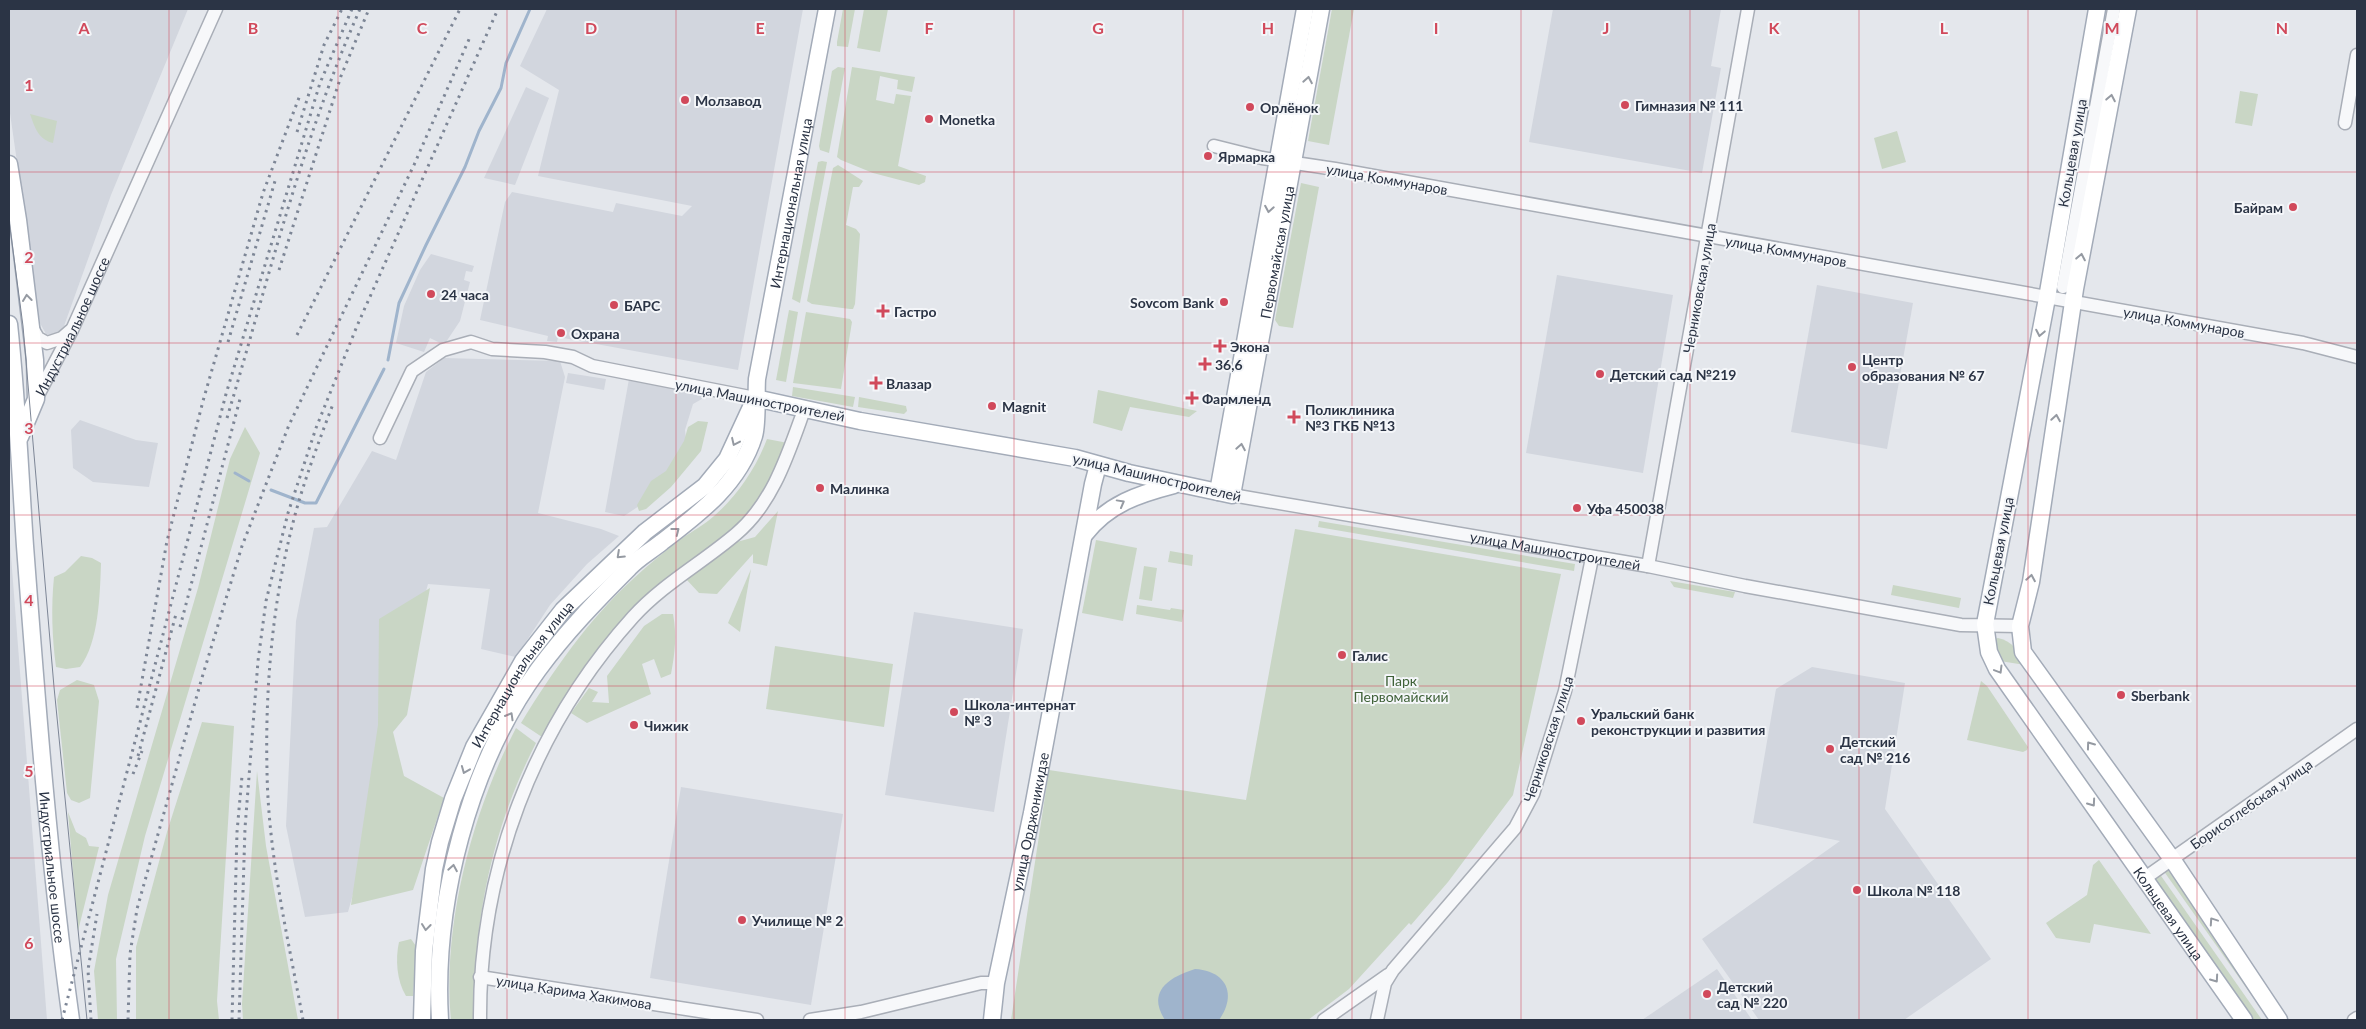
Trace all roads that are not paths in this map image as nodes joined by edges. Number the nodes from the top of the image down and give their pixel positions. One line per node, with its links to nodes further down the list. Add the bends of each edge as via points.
1 (216, 9): 20 (street, Индустриальное шоссе)
2 (827, 9): 22 (main road, Интернациональная улица)
3 (1305, 9): 12 (main road, Первомайская улица)
4 (1321, 9): 12 (main road, Первомайская улица, one-way to 4)
5 (1748, 9): 14 (street, Черниковская улица)
6 (2097, 9): 16 (main road, Кольцевая улица)
7 (2114, 9): 15 (street)
8 (2128, 9): 17 (main road, Кольцевая улица, one-way to 8)
9 (2357, 55): 10 (street)
10 (2345, 123)
11 (1214, 146): 12 (street, улица Коммунаров)
12 (1285, 162): 14 (street, улица Коммунаров); 30 (main road, Первомайская улица)
13 (9, 164): 19 (main road, one-way to 13)
14 (1708, 237): 16 (street, улица Коммунаров); 33 (street, Черниковская улица)
15 (2062, 287)
16 (2047, 298): 17 (street, улица Коммунаров); 34 (main road, Кольцевая улица, one-way to 34)
17 (2074, 303): 21 (street, улица Коммунаров, via 2303,343); 35 (main road, Кольцевая улица, one-way to 17, via 2030,582)
18 (9, 324): 26 (main road)
19 (31, 326): 20 (street, via 38,338 47,342 62,338); 23 (main road)
20 (72, 330): 23 (street, Индустриальное шоссе)
21 (2357, 357)
22 (755, 398): 24 (main road, улица Машиностроителей); 25 (street, улица Машиностроителей, via 592,366 573,357 492,349 471,342 444,350 412,371); 44 (main road, Интернациональная улица, one-way to 44, via 727,459 705,486 625,549 563,610 523,661 474,747 453,799 434,869 424,951); 45 (main road, Интернациональная улица, one-way to 22, via 438,992 444,913 455,855 489,758 509,718 538,671 577,622 631,566 717,497 740,468 754,434)
23 (36, 399): 26 (main road, Индустриальное шоссе)
24 (804, 410): 27 (main road, улица Машиностроителей, via 1074,458); 40 (street, via 778,477 759,509 737,534 671,582 634,616 594,665 548,736 502,849 488,912)
25 (380, 438)
26 (19, 441): 28 (main road, Индустриальное шоссе)
27 (1098, 466): 29 (main road, улица Машиностроителей); 31 (main road, улица Орджоникидзе)
28 (14, 472): 43 (main road, Индустриальное шоссе, via 48,824)
29 (1177, 484): 30 (main road, улица Машиностроителей); 31 (main road, one-way to 29, via 1096,519 1122,501)
30 (1225, 494): 32 (street, улица Машиностроителей)
31 (1085, 534): 41 (main road, улица Орджоникидзе)
32 (1592, 558): 33 (street, улица Машиностроителей); 39 (street, Черниковская улица, via 1565,691 1533,794 1515,828)
33 (1648, 566): 34 (street, улица Машиностроителей, via 1960,625)
34 (1985, 624): 35 (street, улица Машиностроителей); 38 (main road, Кольцевая улица, one-way to 38, via 1989,652 1997,669)
35 (2020, 626): 37 (main road, Кольцевая улица, one-way to 35, via 2023,652)
36 (2357, 729): 37 (street, Борисоглебская улица)
37 (2172, 859): 38 (street, Борисоглебская улица); 53 (main road, Кольцевая улица, one-way to 37)
38 (2145, 878): 52 (main road, Кольцевая улица, one-way to 52)
39 (1394, 970): 50 (street); 51 (street, Черниковская улица, via 1385,983)
40 (480, 977): 46 (street); 47 (street, улица Карима Хакимова)
41 (996, 983): 48 (street, via 981,983 861,1012); 49 (main road, улица Орджоникидзе)
42 (2357, 1018): 54 (street)
43 (71, 1020)
44 (422, 1020)
45 (440, 1020)
46 (480, 1020)
47 (756, 1020)
48 (810, 1020)
49 (992, 1020)
50 (1324, 1020)
51 (1377, 1020)
52 (2244, 1020)
53 (2279, 1020)
54 (2354, 1020)

